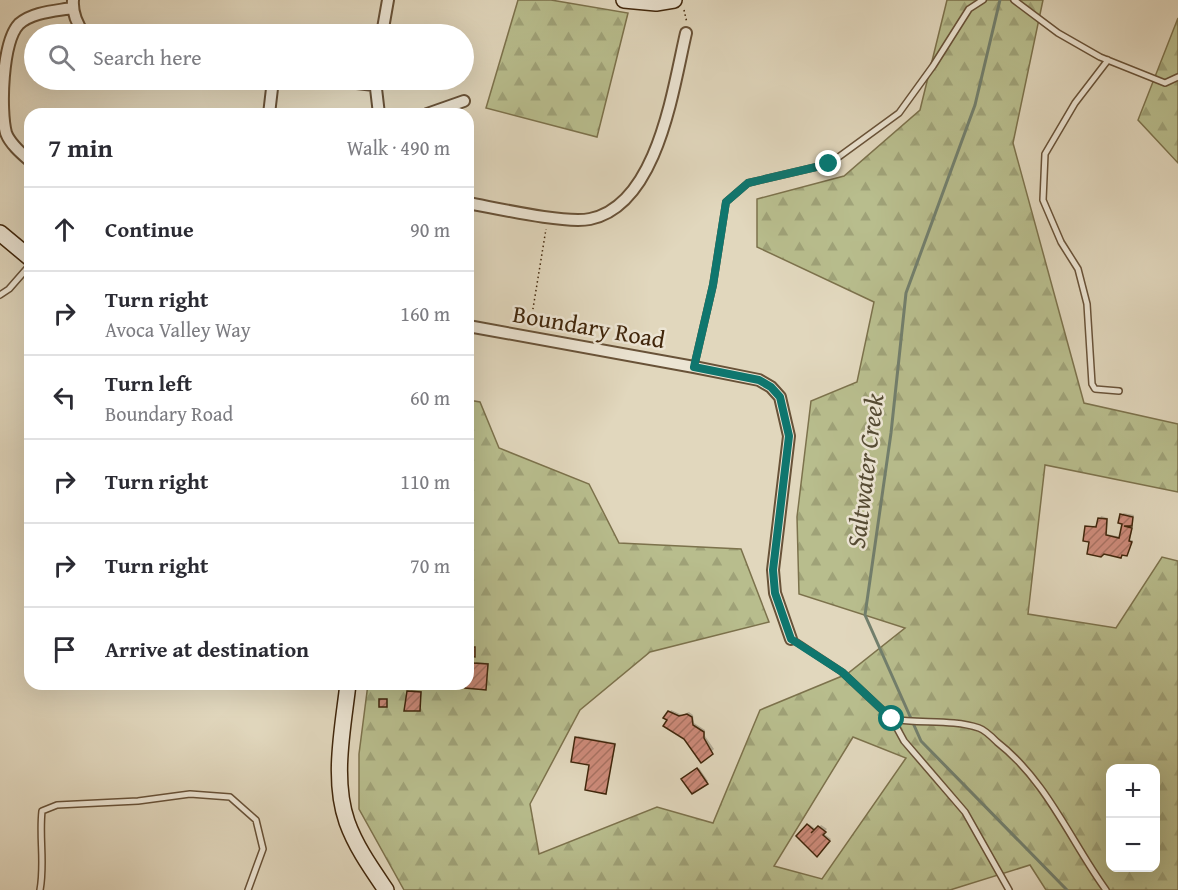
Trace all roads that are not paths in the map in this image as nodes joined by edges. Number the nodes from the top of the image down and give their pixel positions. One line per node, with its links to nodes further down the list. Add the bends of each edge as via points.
1 (388, 0): 8 (street)
2 (624, 0): 3 (main road)
3 (674, 0)
4 (983, 0): 25 (lane, via 969,9 898,113 829,164 748,183 726,202 713,285)
5 (1014, 0): 10 (lane, via 1058,33)
6 (72, 4): 7 (street); 18 (street, via 35,15 20,23 12,35 1,106 6,134)
7 (80, 24)
8 (384, 24)
9 (686, 33): 19 (street, via 665,126 634,190 613,210 590,219)
10 (1108, 60): 11 (lane, via 1165,83); 26 (lane, via 1075,103 1045,154 1043,200 1078,269 1087,304 1092,384 1095,389)
11 (1178, 77)
12 (272, 90): 15 (street)
13 (375, 90): 16 (street)
14 (464, 101): 17 (street)
15 (270, 108)
16 (378, 108)
17 (444, 108)
18 (24, 154)
19 (474, 204)
20 (0, 233): 21 (main road)
21 (24, 253)
22 (24, 272): 23 (lane)
23 (0, 295)
24 (474, 327): 25 (street, Boundary Road)
25 (694, 367): 27 (street, Boundary Road, via 759,380 780,397 789,436 773,570 775,593)
26 (1119, 391)
27 (791, 639): 29 (lane, via 842,672)
28 (347, 690): 32 (main road, via 340,777 344,808 359,848)
29 (892, 719): 33 (lane, via 904,741 965,812); 34 (lane, via 981,729 1027,770)
30 (40, 890): 31 (lane, via 44,870 42,811 57,805 190,794 230,797 256,820 263,849)
31 (248, 890)
32 (386, 890)
33 (1009, 890)
34 (1106, 890)

